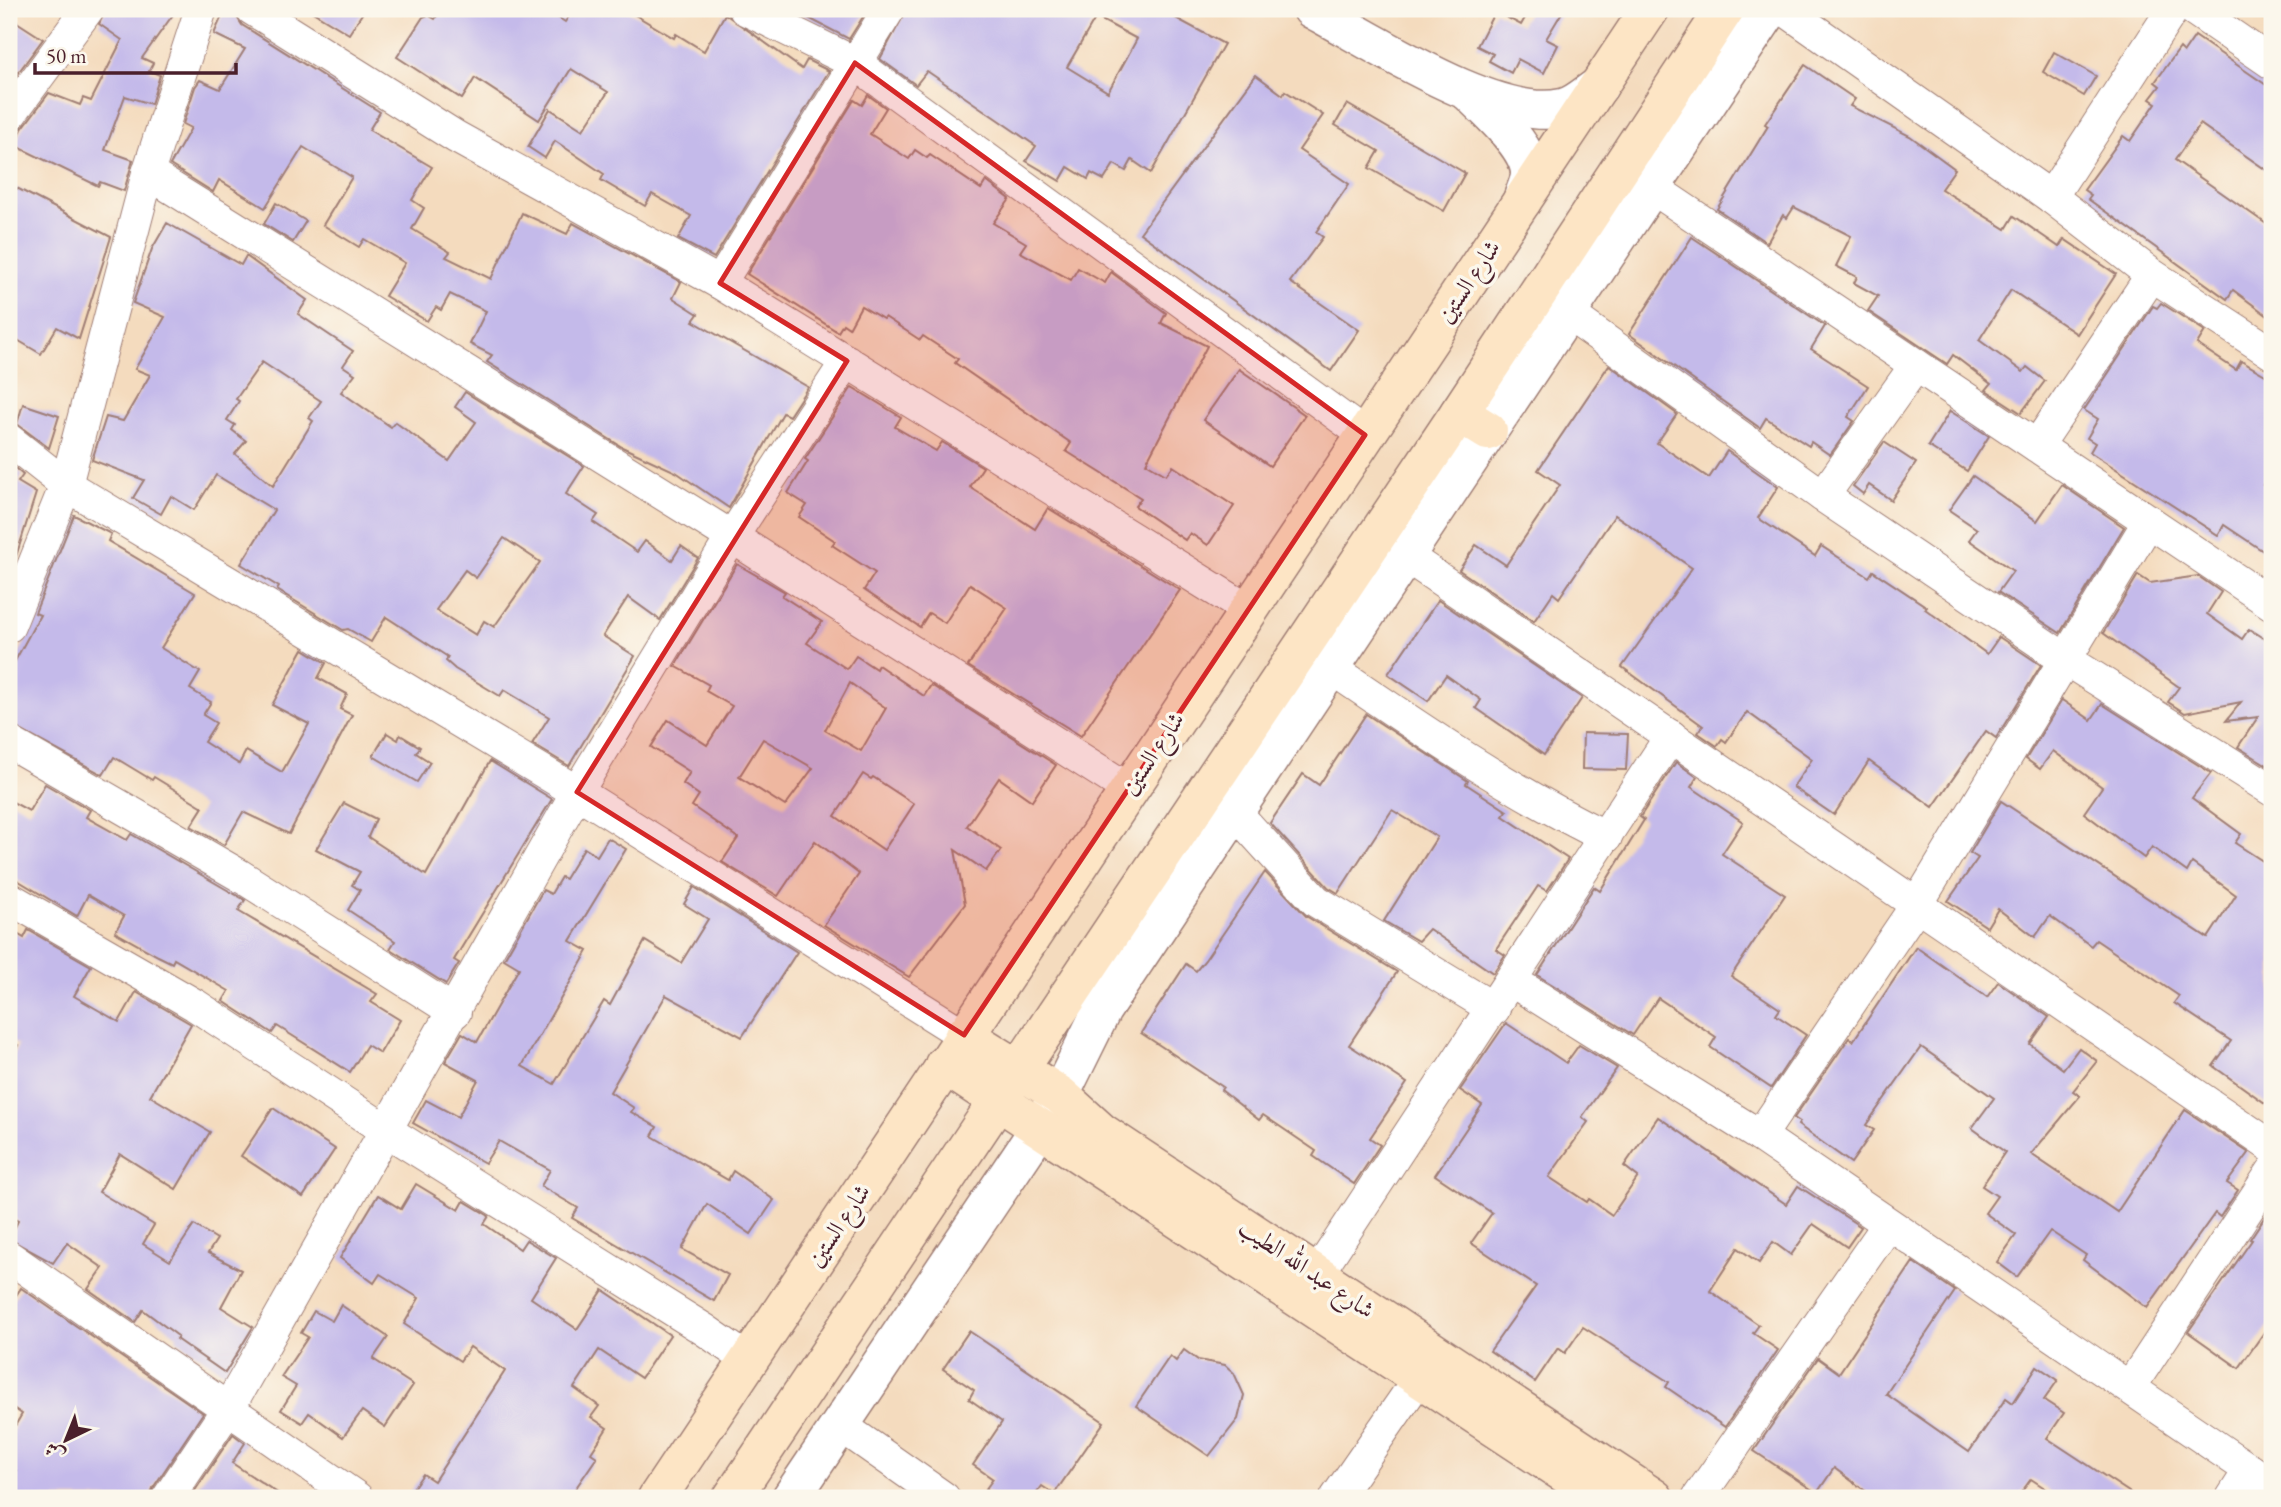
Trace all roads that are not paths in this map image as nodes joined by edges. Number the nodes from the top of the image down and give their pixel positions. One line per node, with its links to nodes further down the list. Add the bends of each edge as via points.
1 (88, 9): 17 (street)
2 (201, 9): 18 (street)
3 (252, 9): 23 (street, via 456,137)
4 (745, 9): 13 (street)
5 (889, 9): 13 (street)
6 (1312, 9): 16 (street)
7 (1650, 9): 15 (main road, شارع الستين)
8 (1725, 9): 28 (main road)
9 (1770, 9): 19 (street)
10 (1784, 9): 20 (street)
11 (2173, 9): 20 (street)
12 (2193, 9): 14 (street)
13 (855, 63): 23 (street); 29 (street)
14 (2272, 63)
15 (1599, 86): 16 (street, via 1565,108 1538,111); 21 (main road, شارع الستين)
16 (1470, 93): 21 (street, via 1524,155 1530,174)
17 (9, 116)
18 (148, 173): 32 (street); 35 (street)
19 (1651, 187): 24 (street); 27 (street)
20 (2051, 197): 22 (street)
21 (1522, 201): 29 (main road, شارع الستين)
22 (2152, 275): 25 (street); 31 (street)
23 (720, 283): 26 (street)
24 (1567, 313): 28 (street); 33 (street)
25 (2272, 353)
26 (847, 361): 35 (street); 38 (street)
27 (1916, 365): 31 (street); 33 (street)
28 (1474, 422): 36 (street); 55 (main road)
29 (1365, 435): 38 (main road, شارع الستين)
30 (9, 439): 32 (street)
31 (2037, 446): 34 (street)
32 (66, 485): 39 (street); 46 (street)
33 (1823, 496): 40 (street)
34 (2149, 521): 37 (street); 40 (street)
35 (732, 537): 44 (street); 46 (street)
36 (1406, 556): 41 (street); 42 (street)
37 (2272, 604)
38 (1248, 610): 44 (main road, شارع الستين)
39 (9, 626)
40 (2065, 660): 45 (street); 50 (street)
41 (1331, 668): 47 (street); 48 (street, via 1457,754)
42 (1671, 736): 48 (street); 50 (street)
43 (9, 742): 53 (street, via 239,875)
44 (1128, 789): 54 (main road, شارع الستين)
45 (2272, 790)
46 (578, 792): 53 (street); 54 (street)
47 (1236, 813): 52 (street, via 1316,901); 56 (street, via 1102,1010)
48 (1606, 837): 51 (street)
49 (9, 898): 57 (street, via 195,1005)
50 (1916, 906): 58 (street); 59 (street)
51 (1512, 981): 52 (street); 58 (street)
52 (1494, 1009): 63 (street)
53 (455, 1012): 57 (street)
54 (954, 1050): 55 (main road, شارع عبد الله الطيب); 64 (main road, شارع الستين)
55 (1008, 1084): 56 (main road, شارع عبد الله الطيب); 73 (main road)
56 (1050, 1111): 63 (main road, شارع عبد الله الطيب, via 1101,1132); 68 (street)
57 (387, 1131): 64 (street); 67 (street)
58 (1760, 1136): 61 (street)
59 (2272, 1147)
60 (2272, 1172): 66 (street)
61 (1888, 1225): 66 (street); 79 (street)
62 (9, 1257): 67 (street)
63 (1308, 1287): 65 (main road, شارع عبد الله الطيب)
64 (748, 1360): 72 (main road, شارع الستين)
65 (1428, 1366): 76 (street); 77 (main road, شارع عبد الله الطيب); 78 (main road, شارع عبد الله الطيب)
66 (2130, 1387): 69 (street)
67 (229, 1407): 70 (street); 71 (street)
68 (840, 1425): 74 (street); 75 (street)
69 (2261, 1478): 80 (street)
70 (168, 1498)
71 (357, 1498)
72 (657, 1498)
73 (732, 1498)
74 (791, 1498)
75 (944, 1498)
76 (1336, 1498)
77 (1602, 1498)
78 (1654, 1498)
79 (1698, 1498)
80 (2232, 1498)

